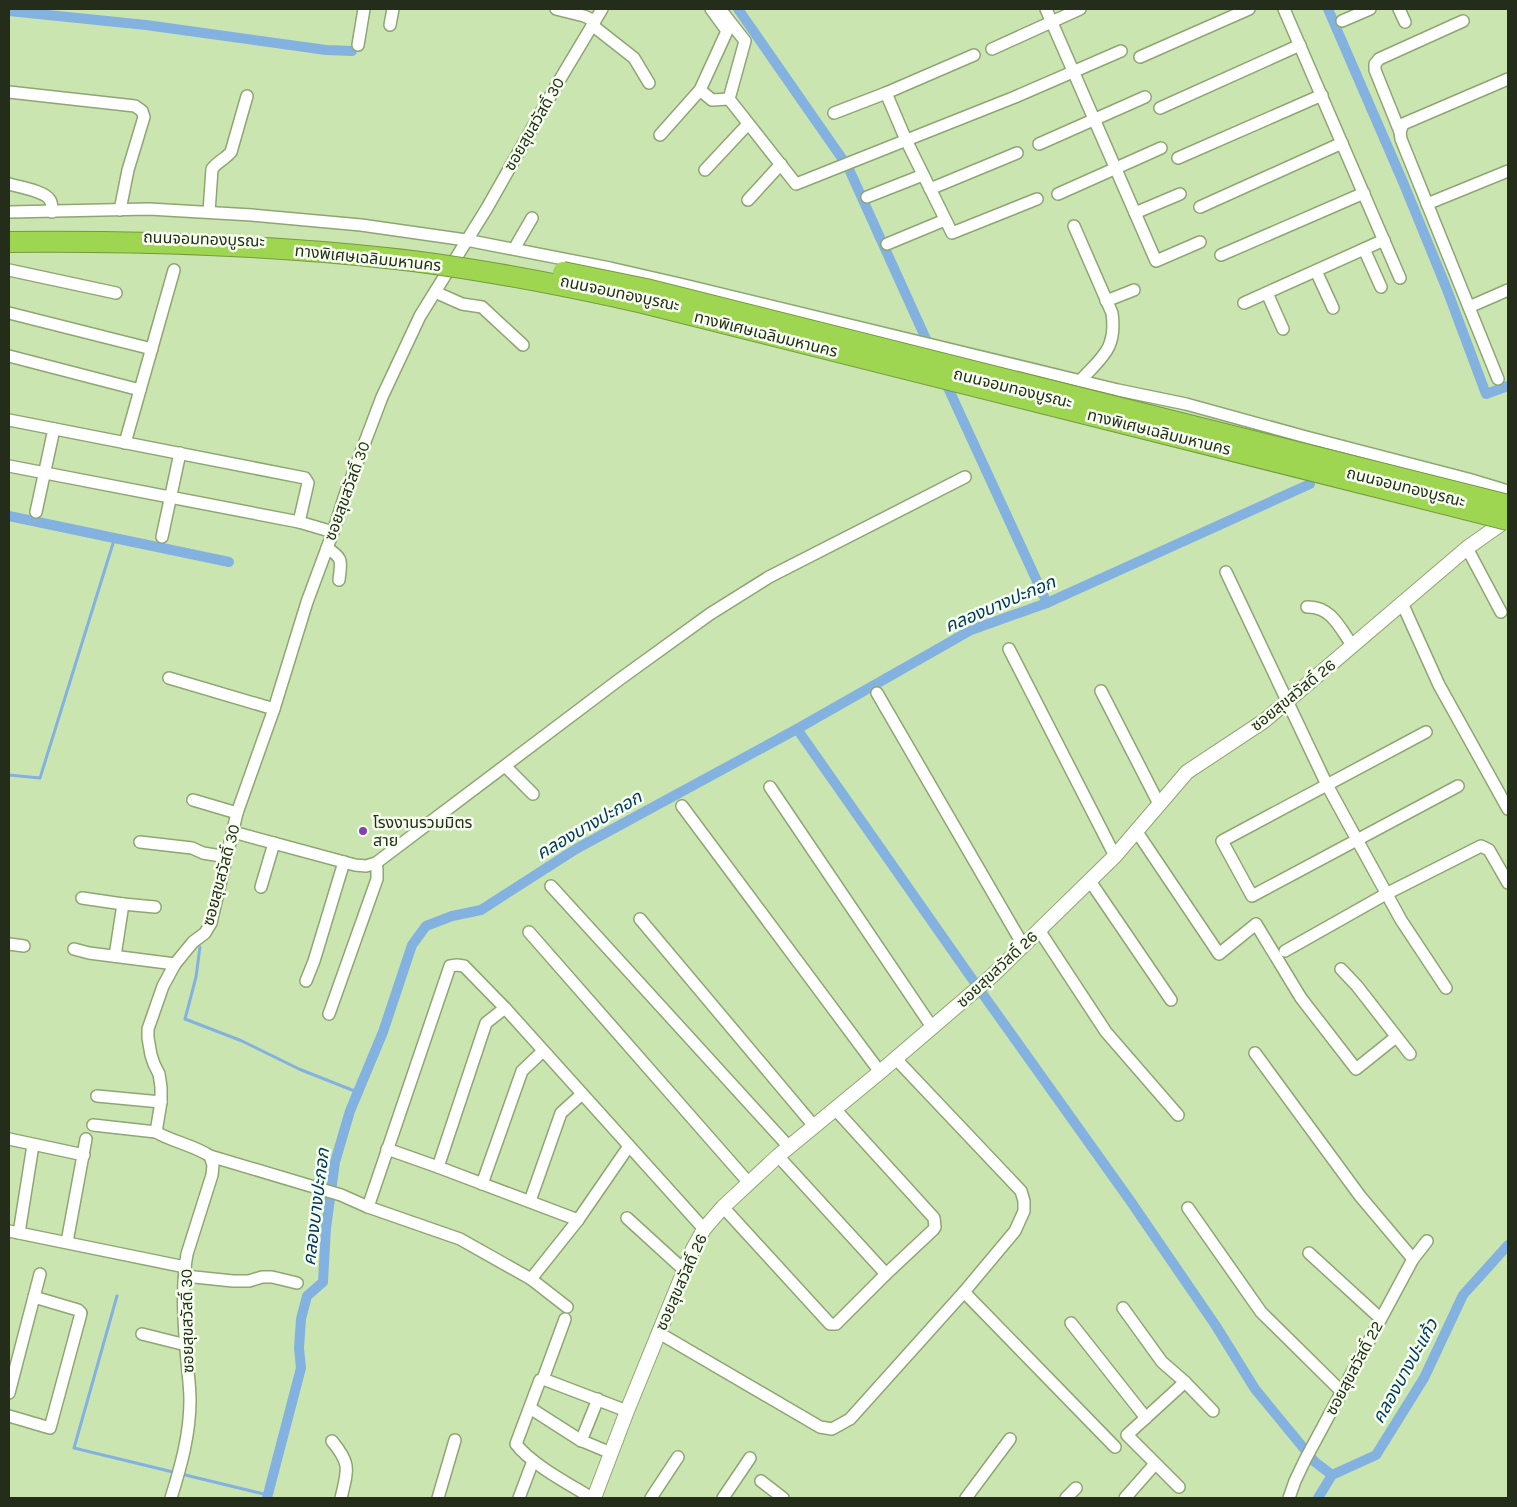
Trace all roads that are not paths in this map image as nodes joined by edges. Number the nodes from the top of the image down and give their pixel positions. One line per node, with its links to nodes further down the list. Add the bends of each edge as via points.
1 (364, 9): 19 (street)
2 (393, 9): 18 (street)
3 (556, 9): 16 (street, via 584,16)
4 (602, 9): 16 (street, ซอยสุขสวัสดิ์ 30)
5 (711, 9): 28 (street, via 728,31)
6 (720, 9): 34 (street, via 745,41)
7 (1046, 9): 17 (street)
8 (1080, 9): 17 (street)
9 (1249, 9): 24 (street)
10 (1284, 9): 20 (street)
11 (1370, 9): 13 (street)
12 (1399, 9): 15 (street)
13 (1342, 21)
14 (1464, 21): 39 (street, via 1379,59 1375,64)
15 (1405, 22)
16 (594, 23): 27 (street, via 634,58); 72 (street, ซอยสุขสวัสดิ์ 30)
17 (1052, 23): 21 (street); 25 (street)
18 (390, 25)
19 (358, 44)
20 (1300, 45): 31 (street); 35 (street)
21 (992, 49)
22 (1121, 51): 25 (street)
23 (974, 55): 30 (street)
24 (1140, 57)
25 (1074, 72): 37 (street); 41 (street)
26 (1508, 79): 39 (street, via 1404,124)
27 (649, 83)
28 (700, 90): 34 (street, via 712,100); 40 (street)
29 (9, 92): 62 (street, via 135,106 142,111 144,117)
30 (886, 93): 36 (street); 41 (street)
31 (1322, 95): 42 (street); 46 (street)
32 (246, 96): 65 (street, via 231,152 212,170)
33 (1145, 97): 37 (street)
34 (729, 100): 38 (street)
35 (1160, 108)
36 (834, 113)
37 (1094, 119): 43 (street); 48 (street)
38 (748, 124): 47 (street); 49 (street)
39 (1400, 132): 60 (street)
40 (660, 135)
41 (906, 140): 47 (street, via 796,184); 51 (street)
42 (1342, 143): 54 (street); 61 (street)
43 (1039, 144)
44 (1161, 148): 48 (street)
45 (1017, 153): 53 (street)
46 (1178, 158)
47 (781, 164): 59 (street)
48 (1116, 168): 55 (street); 66 (street)
49 (705, 170)
50 (1508, 170): 60 (street)
51 (923, 175): 53 (street); 57 (street)
52 (9, 184): 64 (street, via 43,194 51,202)
53 (930, 189): 68 (street)
54 (1364, 193): 73 (street); 79 (street)
55 (1058, 194)
56 (1180, 194): 66 (street)
57 (867, 197)
58 (1037, 199): 68 (street, via 952,233)
59 (748, 200)
60 (1427, 204): 93 (street)
61 (1200, 207)
62 (120, 210): 64 (street); 65 (street)
63 (9, 212): 64 (street)
64 (52, 212)
65 (209, 212): 72 (street, via 360,225)
66 (1135, 213): 75 (street, via 1156,261)
67 (532, 218): 77 (street)
68 (945, 220): 76 (street)
69 (1074, 226): 91 (street)
70 (9, 230): 112 (highway, ทางพิเศษเฉลิมมหานคร, bridge, via 220,231 306,237 390,244 579,275)
71 (9, 237): 80 (street, ถนนจอมทองบูรณะ, via 261,240)
72 (466, 240): 77 (street); 80 (street, ซอยสุขสวัสดิ์ 30)
73 (1384, 240): 78 (street); 84 (street)
74 (9, 242): 115 (highway, ทางพิเศษเฉลิมมหานคร, bridge, via 174,242 292,249 407,260 570,287)
75 (1200, 242)
76 (887, 244)
77 (514, 249): 101 (street, via 706,290)
78 (1364, 249): 83 (street); 85 (street)
79 (1221, 255)
80 (454, 261): 88 (street, ซอยสุขสวัสดิ์ 30); 114 (street, ถนนจอมทองบูรณะ, via 626,293)
81 (9, 270): 89 (street)
82 (174, 270): 98 (street)
83 (1316, 271): 90 (street); 94 (street)
84 (1400, 278)
85 (1381, 287)
86 (1134, 290): 91 (street)
87 (1508, 290): 93 (street)
88 (435, 292): 97 (street, via 462,304 482,307); 117 (street, ซอยสุขสวัสดิ์ 30, via 382,396)
89 (116, 293)
90 (1267, 293): 92 (street); 96 (street)
91 (1106, 301): 101 (street, via 1112,314 1113,339 1106,354)
92 (1244, 303)
93 (1469, 307): 100 (street)
94 (1333, 308)
95 (9, 313): 98 (street)
96 (1283, 329)
97 (523, 345)
98 (152, 349): 102 (street)
99 (9, 356): 102 (street)
100 (1498, 378)
101 (1080, 381): 110 (street, via 1186,404)
102 (140, 390): 105 (street)
103 (9, 420): 104 (street)
104 (54, 428): 105 (street); 108 (street)
105 (125, 442): 106 (street)
106 (180, 453): 111 (street); 116 (street, via 305,478 308,482)
107 (9, 466): 108 (street)
108 (44, 473): 111 (street); 113 (street)
109 (965, 476): 134 (street, via 769,577 710,614)
110 (1508, 491)
111 (170, 497): 116 (street); 118 (street)
112 (1508, 505)
113 (36, 512)
114 (1508, 512)
115 (1508, 519): 120 (street, ซอยสุขสวัสดิ์ 26)
116 (300, 522): 117 (street)
117 (333, 532): 119 (street, ซอยสุขสวัสดิ์ 30)
118 (162, 537)
119 (327, 548): 122 (street, via 340,560); 132 (street, ซอยสุขสวัสดิ์ 30)
120 (1467, 548): 123 (street, ซอยสุขสวัสดิ์ 26); 125 (street)
121 (1226, 572): 131 (street)
122 (339, 580)
123 (1402, 603): 126 (street, ซอยสุขสวัสดิ์ 26); 142 (street, via 1439,685)
124 (1307, 608): 126 (street, via 1316,607 1331,615)
125 (1501, 612)
126 (1352, 645): 131 (street, ซอยสุขสวัสดิ์ 26)
127 (1009, 649): 149 (street)
128 (169, 678): 132 (street)
129 (1101, 691): 140 (street)
130 (878, 692): 165 (street)
131 (1287, 701): 135 (street); 140 (street, ซอยสุขสวัสดิ์ 26, via 1264,721 1187,772)
132 (274, 709): 143 (street, ซอยสุขสวัสดิ์ 30)
133 (1426, 732): 135 (street)
134 (506, 766): 138 (street); 152 (street)
135 (1327, 785): 146 (street); 146 (street, via 1222,841 1247,889 1252,896)
136 (1458, 786): 146 (street)
137 (770, 787): 177 (street)
138 (532, 794)
139 (193, 800): 143 (street)
140 (1159, 804): 145 (street, ซอยสุขสวัสดิ์ 26)
141 (682, 806): 183 (street)
142 (1508, 809)
143 (237, 813): 144 (street, ซอยสุขสวัสดิ์ 30)
144 (233, 832): 148 (street); 150 (street, ซอยสุขสวัสดิ์ 30)
145 (1137, 832): 149 (street, ซอยสุขสวัสดิ์ 26); 178 (street, via 1219,954 1256,924 1301,998 1356,1069)
146 (1357, 840): 157 (street)
147 (140, 842): 150 (street, via 192,848)
148 (274, 843): 151 (street); 156 (street)
149 (1115, 856): 153 (street, ซอยสุขสวัสดิ์ 26)
150 (227, 857): 170 (street, ซอยสุขสวัสดิ์ 30, via 211,923)
151 (344, 862): 152 (street, via 360,866); 172 (street)
152 (376, 864): 176 (street, via 377,879)
153 (1090, 881): 162 (street, ซอยสุขสวัสดิ์ 26); 174 (street)
154 (1508, 883): 157 (street, via 1489,850 1481,846)
155 (551, 886): 196 (street)
156 (261, 887)
157 (1386, 894): 168 (street); 173 (street)
158 (82, 898): 159 (street)
159 (123, 904): 160 (street); 169 (street)
160 (155, 907)
161 (640, 919): 190 (street)
162 (1039, 930): 165 (street, ซอยสุขสวัสดิ์ 26); 188 (street, via 1106,1032)
163 (529, 932): 202 (street)
164 (9, 944): 166 (street)
165 (1024, 945): 177 (street, ซอยสุขสวัสดิ์ 26)
166 (24, 946)
167 (74, 949): 169 (street)
168 (1284, 952)
169 (115, 956): 170 (street)
170 (175, 964): 186 (street, ซอยสุขสวัสดิ์ 30, via 163,986 148,1029 151,1055 159,1074)
171 (1341, 969): 178 (street)
172 (306, 981)
173 (1446, 988)
174 (1171, 1000)
175 (505, 1008): 179 (street); 197 (street, via 464,966 450,966); 201 (street, via 486,1023)
176 (329, 1014)
177 (932, 1027): 182 (street, ซอยสุขสวัสดิ์ 26)
178 (1396, 1037): 181 (street)
179 (543, 1051): 184 (street); 203 (street, via 522,1071)
180 (1255, 1053): 215 (street, via 1360,1196)
181 (1410, 1054)
182 (896, 1059): 183 (street, ซอยสุขสวัสดิ์ 26); 222 (street, via 1021,1190 1024,1200 1024,1211 1015,1231)
183 (880, 1072): 187 (street, ซอยสุขสวัสดิ์ 26)
184 (582, 1094): 195 (street); 204 (street, via 561,1113)
185 (97, 1096): 186 (street)
186 (161, 1102): 191 (street, ซอยสุขสวัสดิ์ 30)
187 (835, 1109): 190 (street, ซอยสุขสวัสดิ์ 26); 219 (street, via 936,1223 934,1230)
188 (1178, 1115)
189 (93, 1124): 191 (street)
190 (814, 1126): 196 (street, ซอยสุขสวัสดิ์ 26)
191 (156, 1132): 199 (street)
192 (86, 1139): 198 (street)
193 (9, 1140): 194 (street)
194 (33, 1144): 198 (street); 211 (street)
195 (629, 1146): 209 (street); 210 (street)
196 (789, 1147): 200 (street, ซอยสุขสวัสดิ์ 26)
197 (387, 1149): 201 (street); 205 (street)
198 (84, 1155): 213 (street)
199 (210, 1156): 205 (street, via 325,1190); 217 (street, ซอยสุขสวัสดิ์ 30, via 212,1175 187,1254)
200 (778, 1156): 202 (street, ซอยสุขสวัสดิ์ 26); 219 (street)
201 (438, 1167): 203 (street)
202 (749, 1183): 206 (street, ซอยสุขสวัสดิ์ 26)
203 (482, 1184): 204 (street)
204 (530, 1201): 209 (street)
205 (368, 1207): 220 (street, via 460,1239)
206 (723, 1207): 210 (street, ซอยสุขสวัสดิ์ 26); 219 (street, via 830,1324 836,1324)
207 (1188, 1208): 234 (street, via 1261,1312)
208 (627, 1218): 216 (street)
209 (578, 1220): 220 (street)
210 (704, 1229): 216 (street, ซอยสุขสวัสดิ์ 26)
211 (14, 1232): 213 (street)
212 (1427, 1241): 215 (street, ซอยสุขสวัสดิ์ 22)
213 (67, 1242): 217 (street)
214 (1309, 1253): 226 (street)
215 (1413, 1259): 226 (street, ซอยสุขสวัสดิ์ 22)
216 (684, 1270): 229 (street, ซอยสุขสวัสดิ์ 26)
217 (185, 1272): 221 (street, via 233,1281 272,1277); 231 (street, ซอยสุขสวัสดิ์ 30)
218 (40, 1274): 223 (street)
219 (886, 1274)
220 (531, 1279): 224 (street)
221 (297, 1283)
222 (964, 1292): 229 (street, via 850,1419 832,1429 820,1427); 246 (street)
223 (34, 1297): 235 (street); 240 (street, via 80,1313 50,1428)
224 (567, 1307)
225 (1123, 1308): 233 (street, via 1162,1362)
226 (1380, 1318): 234 (street, ซอยสุขสวัสดิ์ 22)
227 (564, 1319): 232 (street)
228 (1072, 1322): 241 (street)
229 (659, 1333): 238 (street, ซอยสุขสวัสดิ์ 26)
230 (142, 1334): 231 (street)
231 (186, 1345): 255 (street, ซอยสุขสวัสดิ์ 30, via 190,1400 188,1432)
232 (543, 1379): 236 (street); 237 (street)
233 (1185, 1382): 239 (street); 241 (street)
234 (1341, 1391): 266 (street, ซอยสุขสวัสดิ์ 22, via 1301,1467)
235 (9, 1393)
236 (598, 1399): 238 (street); 245 (street)
237 (530, 1408): 245 (street); 250 (street, via 516,1444)
238 (627, 1411): 247 (street, ซอยสุขสวัสดิ์ 26)
239 (1213, 1411)
240 (9, 1416)
241 (1146, 1418): 251 (street, via 1127,1435)
242 (1010, 1439): 263 (street)
243 (455, 1440): 257 (street)
244 (332, 1441): 256 (street, via 344,1456 347,1470)
245 (581, 1441): 247 (street)
246 (1115, 1447)
247 (611, 1453): 259 (street, ซอยสุขสวัสดิ์ 26)
248 (678, 1457): 260 (street)
249 (750, 1458): 261 (street)
250 (533, 1461): 258 (street); 259 (street)
251 (1155, 1464): 253 (street); 265 (street)
252 (761, 1481): 262 (street)
253 (1179, 1487)
254 (1076, 1488): 264 (street)
255 (171, 1498)
256 (341, 1498)
257 (438, 1498)
258 (519, 1498)
259 (593, 1498)
260 (651, 1498)
261 (723, 1498)
262 (783, 1498)
263 (966, 1498)
264 (1066, 1498)
265 (1125, 1498)
266 (1289, 1498)

